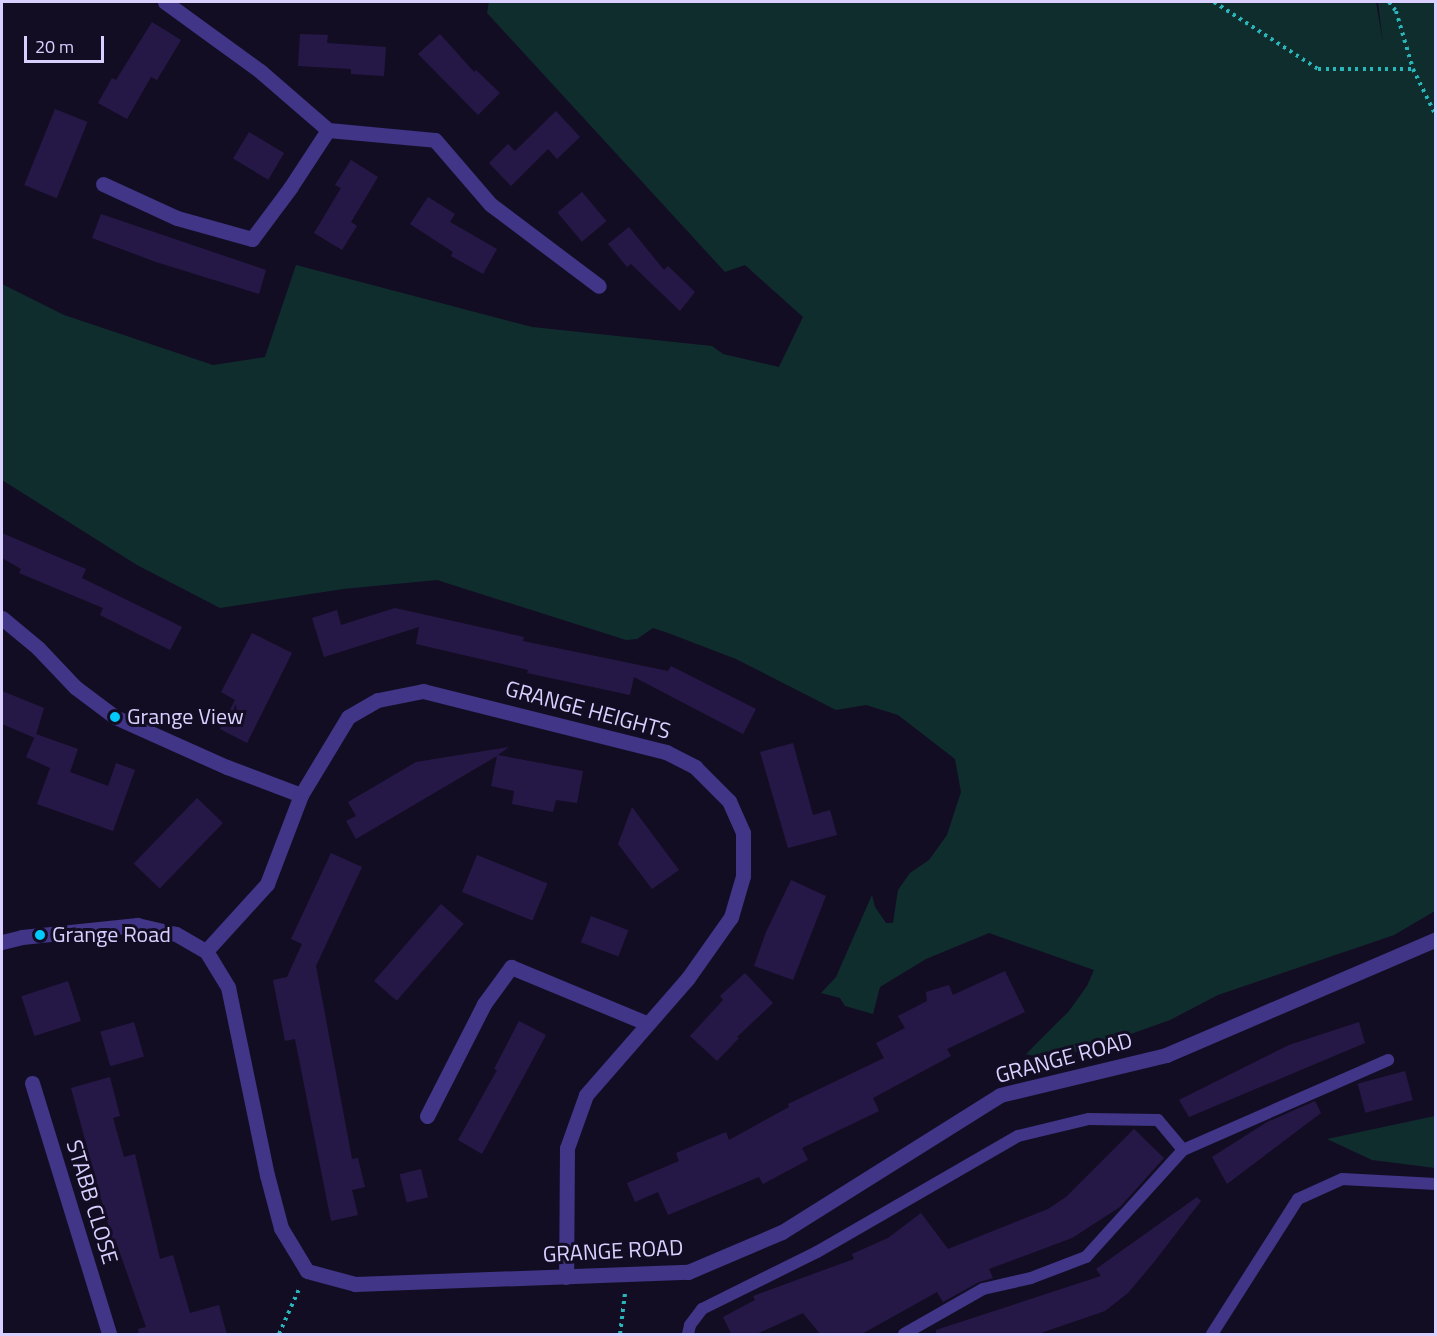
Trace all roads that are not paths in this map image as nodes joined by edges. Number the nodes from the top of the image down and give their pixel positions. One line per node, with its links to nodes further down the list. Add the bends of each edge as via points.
1 (165, 2): 2 (street, via 260,71)
2 (328, 130): 3 (street, via 252,238 177,218); 4 (street, via 435,141 490,204)
3 (103, 184)
4 (599, 286)
5 (2, 618): 6 (street, via 75,687 115,717)
6 (301, 795): 9 (street, GRANGE HEIGHTS, via 267,884); 10 (street, GRANGE HEIGHTS, via 348,717 378,700 423,691 666,752 695,767 729,801 743,833 743,876 731,917 688,978)
7 (1436, 939): 16 (street, GRANGE ROAD, via 1166,1054 1000,1095 782,1232 688,1272)
8 (2, 942): 9 (street, via 137,924 176,934)
9 (206, 951): 16 (street, GRANGE ROAD, via 228,987 281,1228 307,1272 355,1284)
10 (646, 1023): 13 (street, via 511,967 484,1004); 16 (street, GRANGE HEIGHTS, via 586,1095 567,1148)
11 (1388, 1060): 14 (lane)
12 (32, 1083): 17 (street, STABB CLOSE)
13 (427, 1116)
14 (1183, 1150): 18 (lane, via 1158,1120 1089,1119 1017,1136 817,1252 702,1309); 19 (lane, via 1086,1257 1031,1278 983,1289)
15 (1436, 1184): 20 (lane, via 1342,1179 1298,1199)
16 (566, 1277)
17 (109, 1335)
18 (688, 1335)
19 (904, 1335)
20 (1212, 1335)

